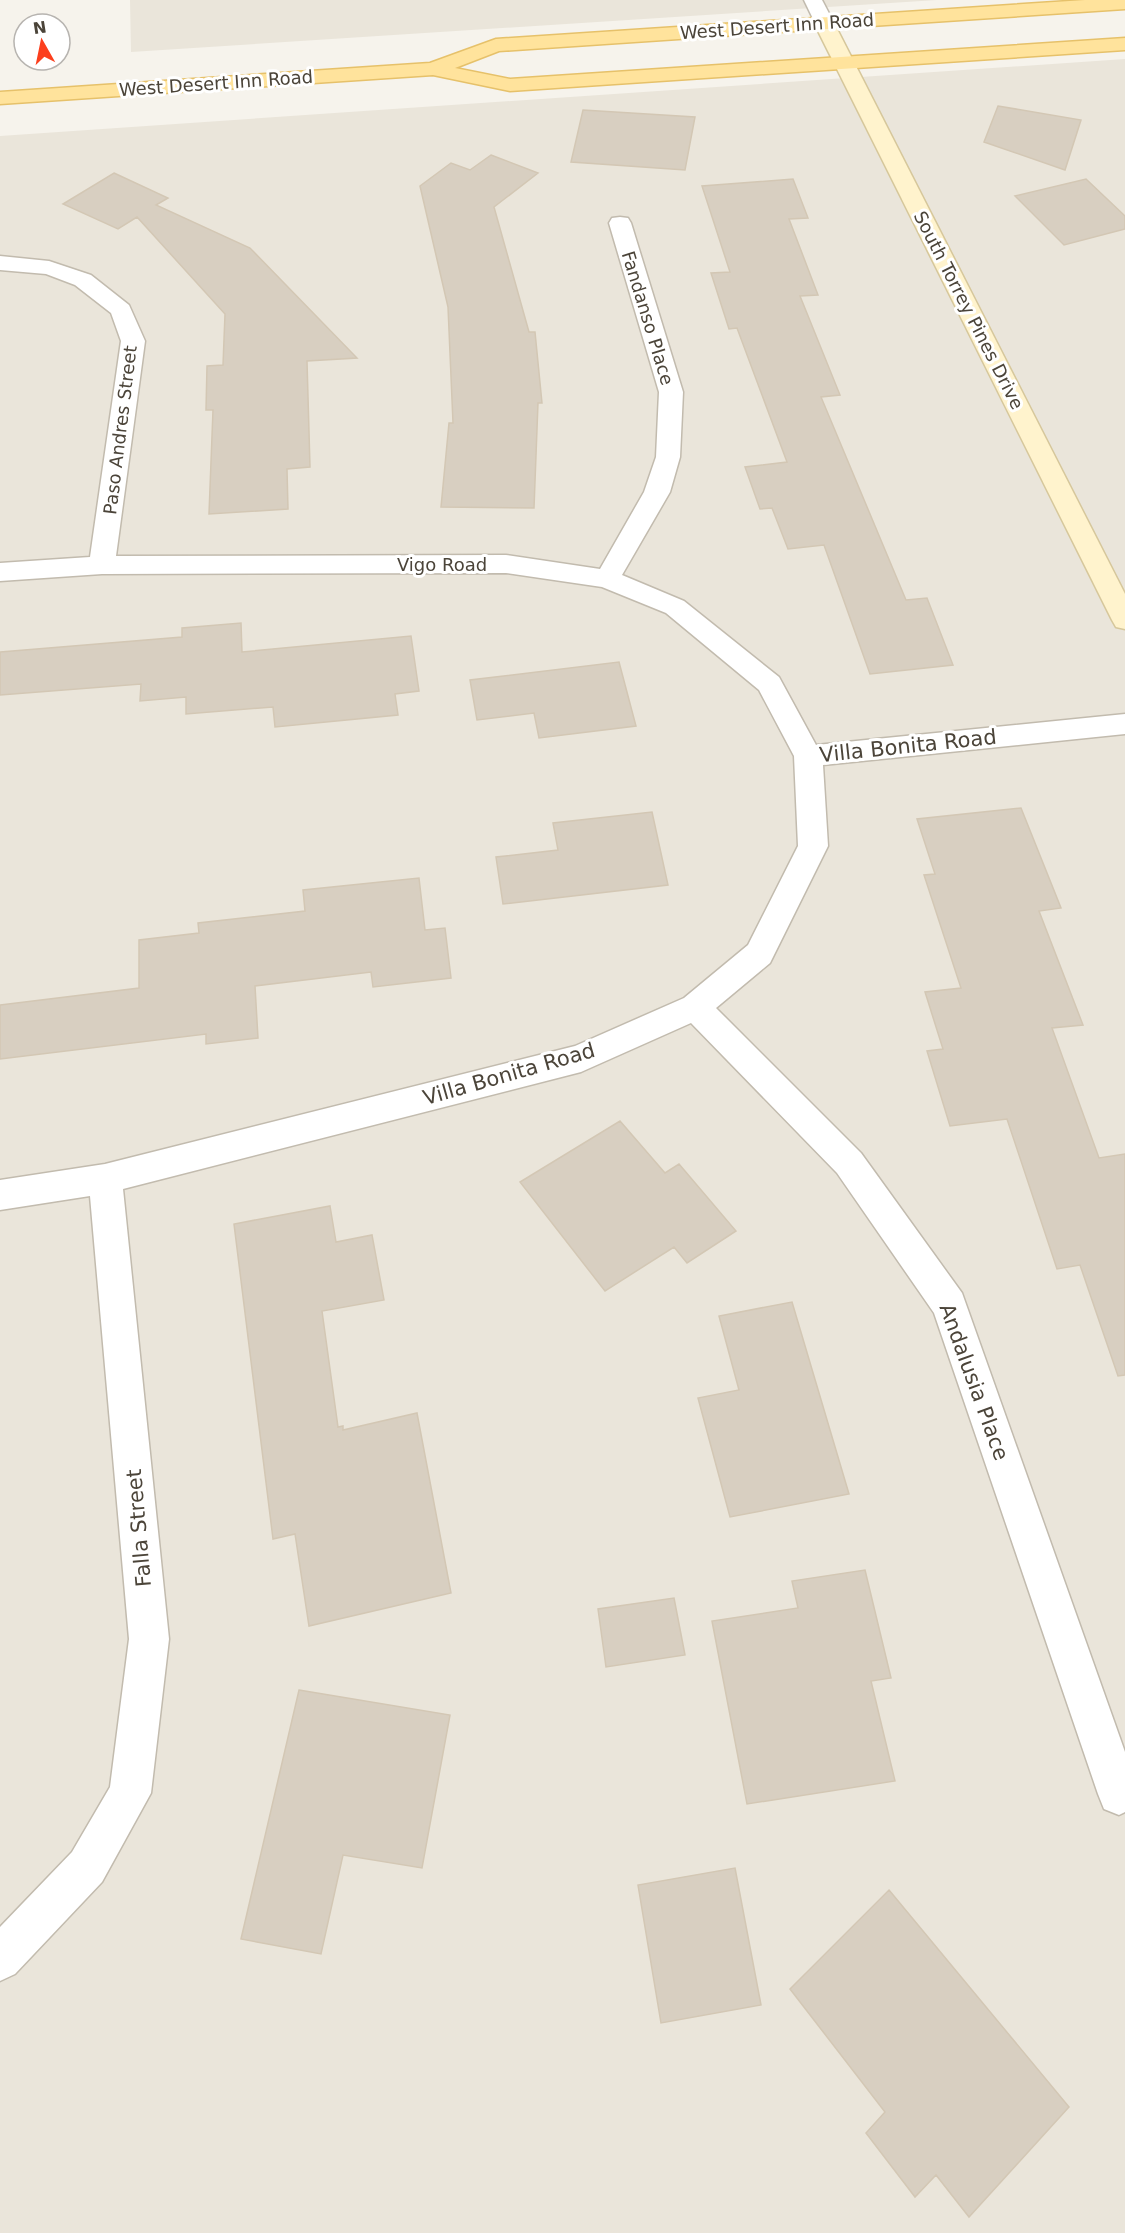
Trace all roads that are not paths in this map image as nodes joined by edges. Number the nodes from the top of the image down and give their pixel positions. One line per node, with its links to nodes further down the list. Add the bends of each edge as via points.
1 (813, 0): 3 (street, South Torrey Pines Drive)
2 (1125, 3): 3 (main road, West Desert Inn Road)
3 (824, 23): 5 (main road, South Torrey Pines Drive); 6 (main road, West Desert Inn Road, via 496,45)
4 (1125, 44): 5 (main road, West Desert Inn Road)
5 (844, 63): 6 (main road, West Desert Inn Road, via 510,85); 13 (main road, South Torrey Pines Drive)
6 (433, 69): 7 (main road, West Desert Inn Road)
7 (0, 98)
8 (620, 223): 12 (street, Fandanso Place, via 671,392 668,457 657,492)
9 (0, 263): 10 (street, Paso Andres Street, via 49,268 83,280 121,310 133,342)
10 (102, 565): 11 (street, Vigo Road); 12 (street, Vigo Road, via 506,564)
11 (0, 572)
12 (607, 579): 15 (street, Vigo Road, via 675,607 769,684)
13 (1125, 620)
14 (1125, 724): 15 (street, Villa Bonita Road)
15 (808, 756): 16 (street, Villa Bonita Road, via 813,846 759,954)
16 (695, 1006): 17 (street, Villa Bonita Road, via 581,1058); 19 (street, Andalusia Place, via 849,1163 949,1305)
17 (105, 1179): 18 (street, Villa Bonita Road); 20 (street, Falla Street, via 149,1639 130,1793 87,1867)
18 (0, 1196)
19 (1119, 1794)
20 (0, 1959)

